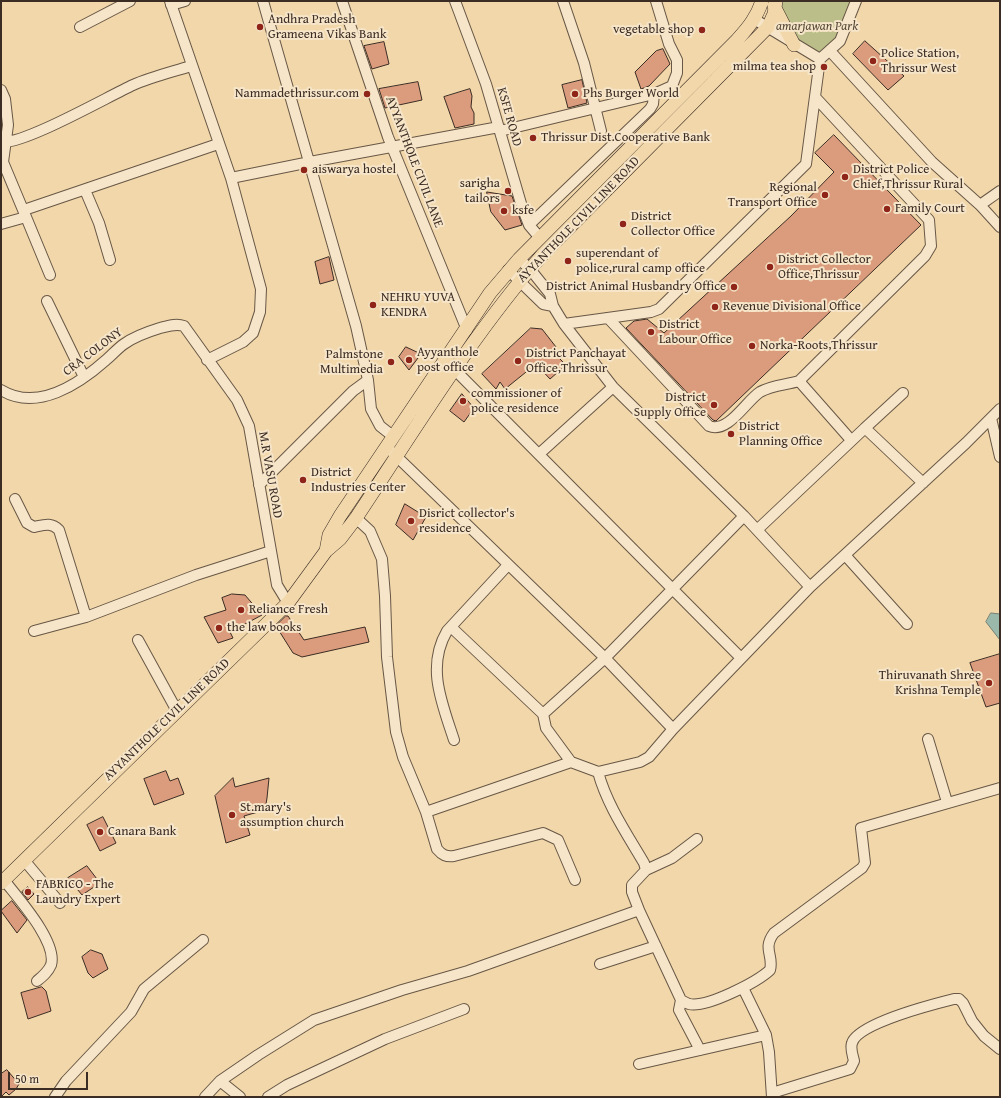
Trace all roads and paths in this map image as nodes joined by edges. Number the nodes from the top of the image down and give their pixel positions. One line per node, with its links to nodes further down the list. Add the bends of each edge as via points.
1 (130, 1): 13 (street)
2 (185, 1): 10 (street)
3 (263, 1): 31 (street)
4 (342, 1): 30 (street, AYYANTHOLE CIVIL LANE)
5 (455, 1): 26 (street, KSFE ROAD, via 486,84)
6 (563, 1): 25 (street, via 584,63)
7 (656, 1): 19 (street, via 669,44 677,60 677,73)
8 (762, 1): 11 (main road); 12 (main road, AYYANTHOLE CIVIL LINE ROAD)
9 (856, 1): 16 (street, via 840,41)
10 (170, 3): 18 (street)
11 (776, 4): 14 (main road, AYYANTHOLE CIVIL LINE ROAD); 15 (main road)
12 (754, 19): 14 (street); 22 (main road, AYYANTHOLE CIVIL LINE ROAD, via 737,40)
13 (80, 27)
14 (768, 27): 15 (street); 24 (main road, AYYANTHOLE CIVIL LINE ROAD)
15 (794, 45): 17 (street)
16 (830, 51): 17 (street); 35 (street, via 932,162)
17 (820, 59): 23 (street)
18 (191, 66): 28 (street, via 134,85 29,136); 29 (street)
19 (672, 86): 21 (street); 22 (street)
20 (1, 90): 28 (street, via 7,114)
21 (654, 94): 25 (street); 38 (street, via 650,109)
22 (682, 95): 24 (main road); 40 (main road, AYYANTHOLE CIVIL LINE ROAD)
23 (815, 97): 49 (street, via 806,164 665,305 651,312); 56 (street, via 929,220 932,246 925,256)
24 (695, 103): 43 (main road, AYYANTHOLE CIVIL LINE ROAD)
25 (595, 108): 26 (street); 27 (street)
26 (499, 129): 30 (street); 38 (street, KSFE ROAD)
27 (601, 131)
28 (3, 142): 36 (street, via 3,162)
29 (218, 144): 32 (street); 33 (street)
30 (392, 148): 31 (street); 51 (street, AYYANTHOLE CIVIL LANE)
31 (310, 162): 32 (street); 55 (street, via 356,326)
32 (231, 178): 52 (street, via 261,289 260,312 253,334 243,342)
33 (85, 190): 36 (street); 41 (street, via 99,223)
34 (1000, 191): 35 (street)
35 (980, 205): 39 (street)
36 (22, 216): 37 (street); 45 (street)
37 (1, 224)
38 (529, 225): 40 (street, KSFE ROAD)
39 (1000, 227)
40 (540, 238): 42 (main road, AYYANTHOLE CIVIL LINE ROAD)
41 (110, 260)
42 (519, 260): 43 (street); 44 (main road, AYYANTHOLE CIVIL LINE ROAD)
43 (530, 269): 46 (main road, AYYANTHOLE CIVIL LINE ROAD); 48 (street, via 550,294)
44 (508, 270): 46 (street); 51 (main road, AYYANTHOLE CIVIL LINE ROAD)
45 (50, 275)
46 (519, 281): 48 (street, via 543,304); 53 (main road, AYYANTHOLE CIVIL LINE ROAD)
47 (47, 302): 54 (street)
48 (553, 306): 50 (street)
49 (608, 318): 50 (street); 56 (street, via 709,426 715,428 723,426 760,392 773,386)
50 (564, 324): 57 (street)
51 (467, 330): 64 (main road, AYYANTHOLE CIVIL LINE ROAD)
52 (207, 360): 54 (street, CRA COLONY, via 184,326 172,325 130,340); 69 (street, M.R VASU ROAD, via 237,400 249,426)
53 (454, 369): 65 (street); 66 (main road, AYYANTHOLE CIVIL LINE ROAD)
54 (84, 377): 58 (street, CRA COLONY, via 48,396 28,397)
55 (368, 380): 64 (street, via 369,399 375,418); 69 (street, via 353,391)
56 (799, 381): 63 (street)
57 (613, 387): 65 (street); 71 (street)
58 (1, 391)
59 (903, 392): 62 (street)
60 (1000, 409): 61 (street)
61 (991, 418): 67 (street); 68 (street)
62 (865, 428): 63 (street); 68 (street)
63 (851, 440): 73 (street)
64 (390, 442): 66 (street); 75 (main road, AYYANTHOLE CIVIL LINE ROAD, via 340,516 329,536)
65 (539, 454): 79 (street)
66 (398, 455): 72 (main road, AYYANTHOLE CIVIL LINE ROAD); 77 (street)
67 (1000, 457)
68 (923, 483): 76 (street)
69 (259, 485): 74 (street, M.R VASU ROAD)
70 (15, 498): 81 (street, via 27,523 34,527 54,525 59,530)
71 (744, 516): 73 (street); 79 (street)
72 (356, 518): 75 (main road, AYYANTHOLE CIVIL LINE ROAD, via 340,539); 97 (street, via 370,531 382,559 387,657 396,732 403,757)
73 (757, 530): 78 (street)
74 (271, 551): 80 (street, M.R VASU ROAD, via 277,585); 81 (street, via 196,575)
75 (326, 551): 80 (main road, AYYANTHOLE CIVIL LINE ROAD)
76 (845, 555): 78 (street); 82 (street)
77 (508, 565): 83 (street); 86 (street)
78 (810, 587): 87 (street)
79 (672, 588): 86 (street); 87 (street)
80 (288, 603): 88 (main road, AYYANTHOLE CIVIL LINE ROAD)
81 (86, 617): 84 (street)
82 (907, 624)
83 (451, 627): 89 (street); 92 (street, via 440,643 436,667)
84 (34, 631)
85 (138, 640): 88 (street)
86 (605, 658): 89 (street); 90 (street)
87 (741, 658): 90 (street)
88 (177, 711): 99 (main road, AYYANTHOLE CIVIL LINE ROAD)
89 (543, 714): 93 (street, via 546,728)
90 (673, 729): 94 (street, via 649,757 635,764)
91 (928, 739): 96 (street)
92 (454, 740)
93 (571, 762): 94 (street); 97 (street)
94 (598, 772): 100 (street, via 603,790)
95 (1000, 788): 96 (street)
96 (947, 802): 109 (street, via 861,828 865,863 862,868 774,933 767,949 772,965 770,970)
97 (426, 812): 101 (street, via 434,842 441,854 454,856 543,834 558,840)
98 (697, 839): 100 (street, via 677,855)
99 (24, 860): 102 (main road, AYYANTHOLE CIVIL LINE ROAD); 103 (street)
100 (646, 870): 104 (street, via 632,885 632,892)
101 (574, 880)
102 (2, 881): 108 (street, via 34,919 50,950 51,963 47,973)
103 (60, 903)
104 (640, 910): 106 (street); 116 (street, via 314,1020)
105 (203, 940): 118 (street, via 144,989 131,1012 66,1081)
106 (656, 946): 107 (street); 110 (street)
107 (600, 964)
108 (37, 981)
109 (743, 988): 110 (street, via 697,1004 688,1004); 112 (street)
110 (681, 1000): 114 (street, via 679,1010)
111 (464, 1009): 121 (street, via 385,1039 287,1085)
112 (766, 1035): 114 (street); 117 (street)
113 (1000, 1049): 117 (street, via 984,1036 972,1021 963,1003 959,999 954,999 886,1019 852,1042 854,1061 850,1069)
114 (700, 1050): 115 (street)
115 (639, 1064)
116 (220, 1081): 119 (street); 120 (street)
117 (772, 1095)
118 (55, 1097)
119 (205, 1097)
120 (240, 1097)
121 (268, 1097)

